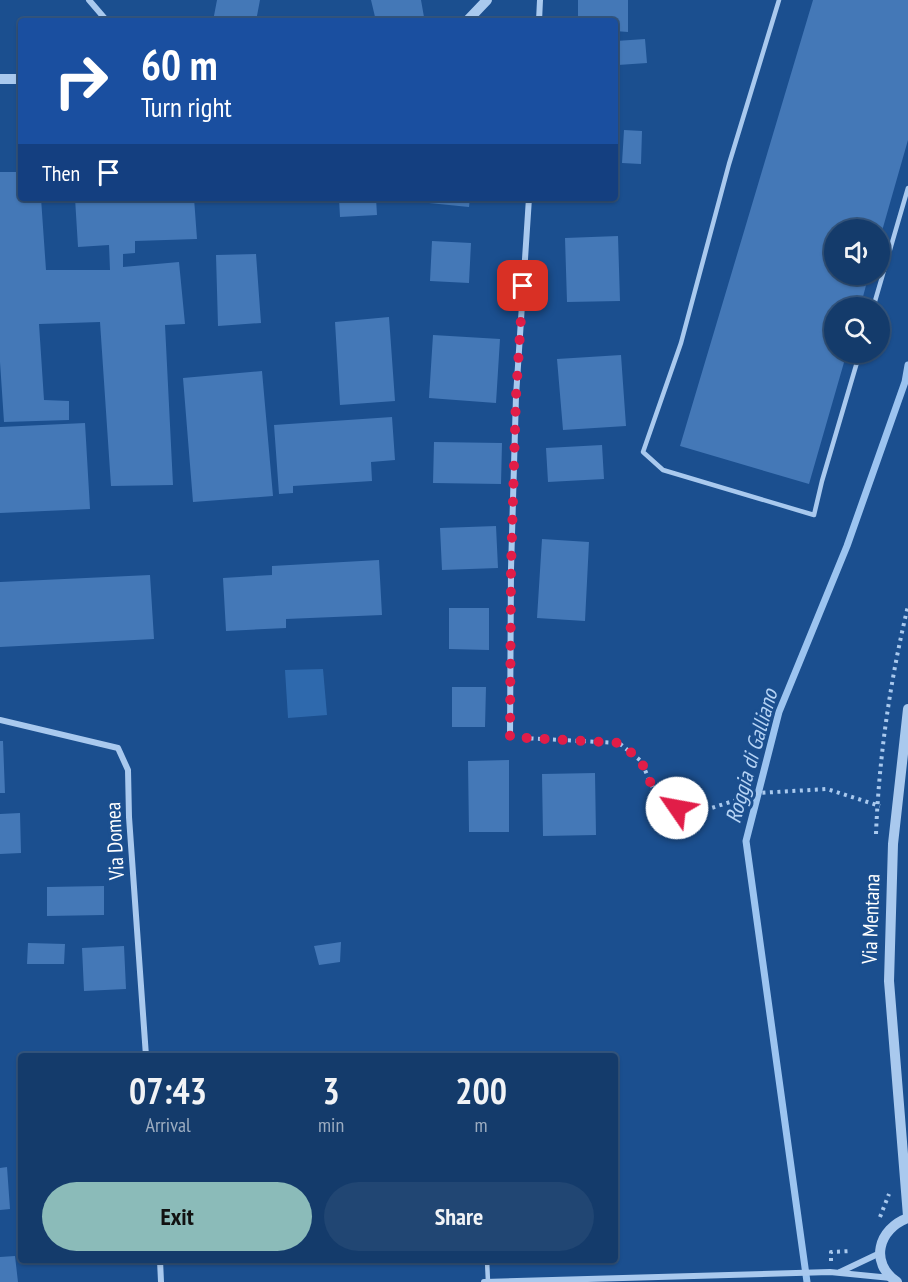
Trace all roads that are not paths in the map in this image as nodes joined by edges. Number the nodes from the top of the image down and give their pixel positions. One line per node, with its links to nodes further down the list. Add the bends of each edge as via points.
1 (89, 0): 5 (street)
2 (487, 0): 6 (street)
3 (540, 0): 7 (street)
4 (779, 0): 13 (lane, via 729,164 681,343 643,452 663,470 814,515)
5 (104, 18)
6 (470, 18)
7 (539, 18)
8 (0, 79): 9 (street)
9 (18, 79)
10 (908, 188): 12 (lane)
11 (529, 201): 16 (street, via 516,396)
12 (876, 297)
13 (857, 363)
14 (908, 709): 18 (street, Via Mentana, via 893,844 889,981)
15 (0, 720): 17 (street, Via Domea, via 118,748 128,770)
16 (510, 737)
17 (146, 1053)
18 (902, 1130): 19 (street, Via Mentana); 20 (street, Via Mentana)
19 (908, 1146)
20 (908, 1217): 21 (street, via 885,1234)
21 (880, 1253): 24 (street); 25 (street, via 886,1271)
22 (160, 1263): 26 (street)
23 (487, 1263): 27 (lane)
24 (840, 1273): 25 (street); 28 (street)
25 (895, 1280)
26 (161, 1282)
27 (486, 1282): 28 (street)
28 (510, 1282)

